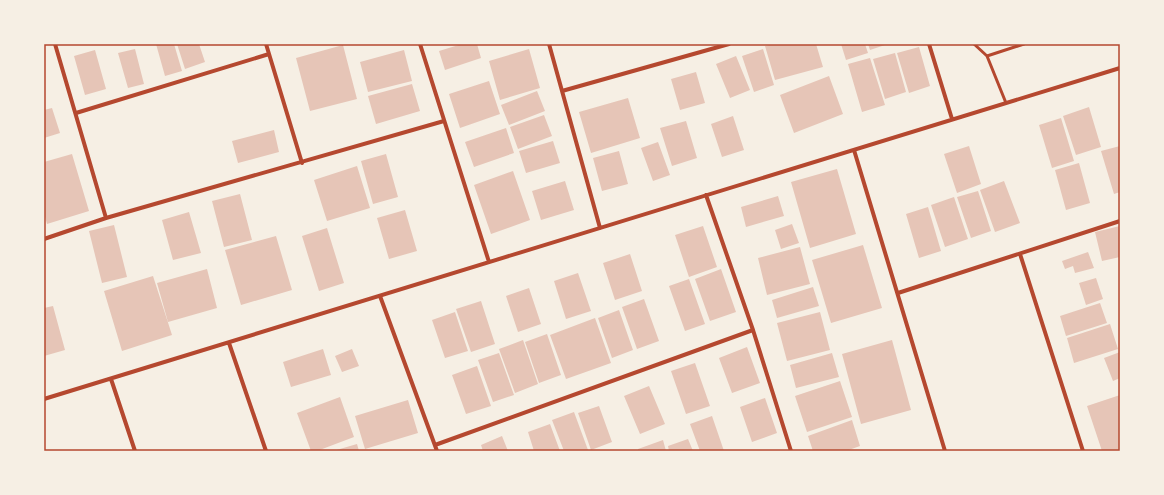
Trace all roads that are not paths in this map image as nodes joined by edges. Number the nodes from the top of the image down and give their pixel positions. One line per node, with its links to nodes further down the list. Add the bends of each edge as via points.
1 (55, 44): 14 (street)
2 (266, 44): 9 (street)
3 (420, 44): 16 (street)
4 (548, 44): 12 (street)
5 (729, 44): 12 (street)
6 (929, 44): 15 (street)
7 (974, 44): 10 (lane)
8 (1024, 44): 10 (lane)
9 (269, 54): 14 (street); 18 (street)
10 (987, 56): 13 (lane)
11 (1120, 68): 13 (street)
12 (562, 91): 22 (street)
13 (1006, 103): 15 (street)
14 (76, 114): 20 (street)
15 (952, 119): 17 (street)
16 (444, 121): 18 (street); 25 (street)
17 (854, 150): 19 (street); 26 (street)
18 (302, 163): 20 (street)
19 (706, 195): 22 (street); 28 (street)
20 (106, 218): 23 (street)
21 (1120, 221): 24 (street)
22 (600, 228): 25 (street)
23 (44, 239)
24 (1020, 254): 26 (street); 38 (street)
25 (489, 262): 27 (street)
26 (898, 293): 37 (street)
27 (380, 296): 29 (street); 32 (street)
28 (753, 330): 32 (street); 36 (street)
29 (229, 343): 30 (street); 34 (street)
30 (111, 379): 31 (street); 33 (street)
31 (44, 400)
32 (435, 445): 35 (street)
33 (135, 451)
34 (266, 451)
35 (437, 451)
36 (791, 451)
37 (945, 451)
38 (1083, 451)

